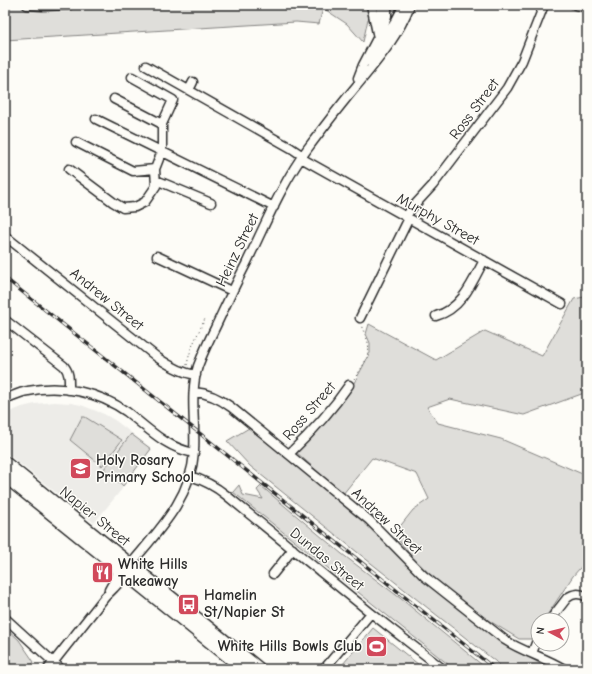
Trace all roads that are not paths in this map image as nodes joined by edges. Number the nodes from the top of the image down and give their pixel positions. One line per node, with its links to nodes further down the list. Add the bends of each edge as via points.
1 (27, 5): 2 (street)
2 (69, 5)
3 (371, 5): 11 (street)
4 (380, 5): 11 (street)
5 (387, 5): 11 (street, via 386,23)
6 (404, 5): 11 (street, Heinz Street)
7 (410, 5): 11 (street, Heinz Street, via 400,28)
8 (544, 5): 28 (street, Ross Street, via 522,61 507,88 433,185 411,209)
9 (575, 5): 10 (street)
10 (587, 8)
11 (380, 45): 17 (street, Heinz Street); 17 (street, Heinz Street, via 363,79)
12 (146, 66): 15 (street, Murphy Street)
13 (132, 78): 19 (street, via 173,100)
14 (193, 82): 15 (street)
15 (189, 90): 22 (street, Murphy Street, via 291,148)
16 (114, 99): 19 (street)
17 (346, 99): 22 (street, Heinz Street)
18 (96, 119): 21 (street)
19 (162, 124): 21 (street)
20 (76, 142): 24 (street, via 133,172)
21 (162, 151): 24 (street); 27 (street)
22 (302, 157): 27 (street, Heinz Street); 28 (street, Murphy Street)
23 (69, 168): 25 (street, via 123,208 135,207 145,202 156,186)
24 (155, 169): 25 (street)
25 (156, 180): 26 (street)
26 (211, 203)
27 (274, 207): 32 (street, Heinz Street)
28 (408, 218): 31 (street, Murphy Street); 35 (street, Ross Street)
29 (5, 236): 37 (street, Andrew Street, via 158,358 179,370)
30 (157, 256): 32 (street)
31 (484, 260): 33 (street, Murphy Street); 34 (street, via 462,299 446,312)
32 (232, 291): 37 (street, Heinz Street)
33 (562, 304)
34 (436, 316)
35 (360, 318)
36 (5, 320): 39 (street, via 64,366 69,374)
37 (196, 375): 40 (street, Heinz Street)
38 (350, 385): 43 (street, Ross Street)
39 (69, 390): 41 (street, via 40,389); 42 (street, via 93,395 112,403 168,444)
40 (194, 392): 42 (street, Heinz Street); 43 (street, Andrew Street, via 225,402)
41 (5, 399)
42 (194, 453): 46 (street, Heinz Street)
43 (289, 454): 55 (street, Andrew Street, via 369,520 434,584 505,640)
44 (5, 463): 48 (highway, Napier Street)
45 (5, 476): 48 (highway, Napier Street)
46 (190, 476): 47 (street, Dundas Street, via 218,488); 48 (street, Heinz Street, via 176,508)
47 (293, 550): 49 (street); 53 (street, Dundas Street)
48 (125, 568): 50 (street); 50 (street, Heinz Street, via 114,588); 59 (highway, Napier Street); 60 (highway, Napier Street)
49 (273, 574)
50 (105, 597): 56 (street)
51 (587, 597): 52 (street, via 574,594 567,598)
52 (556, 612)
53 (371, 613): 61 (street); 62 (street, Dundas Street)
54 (5, 618): 56 (street)
55 (532, 653): 63 (street, Andrew Street)
56 (54, 662): 57 (street); 58 (street)
57 (48, 669)
58 (61, 669)
59 (244, 669)
60 (259, 669)
61 (324, 669)
62 (443, 669)
63 (564, 669)

